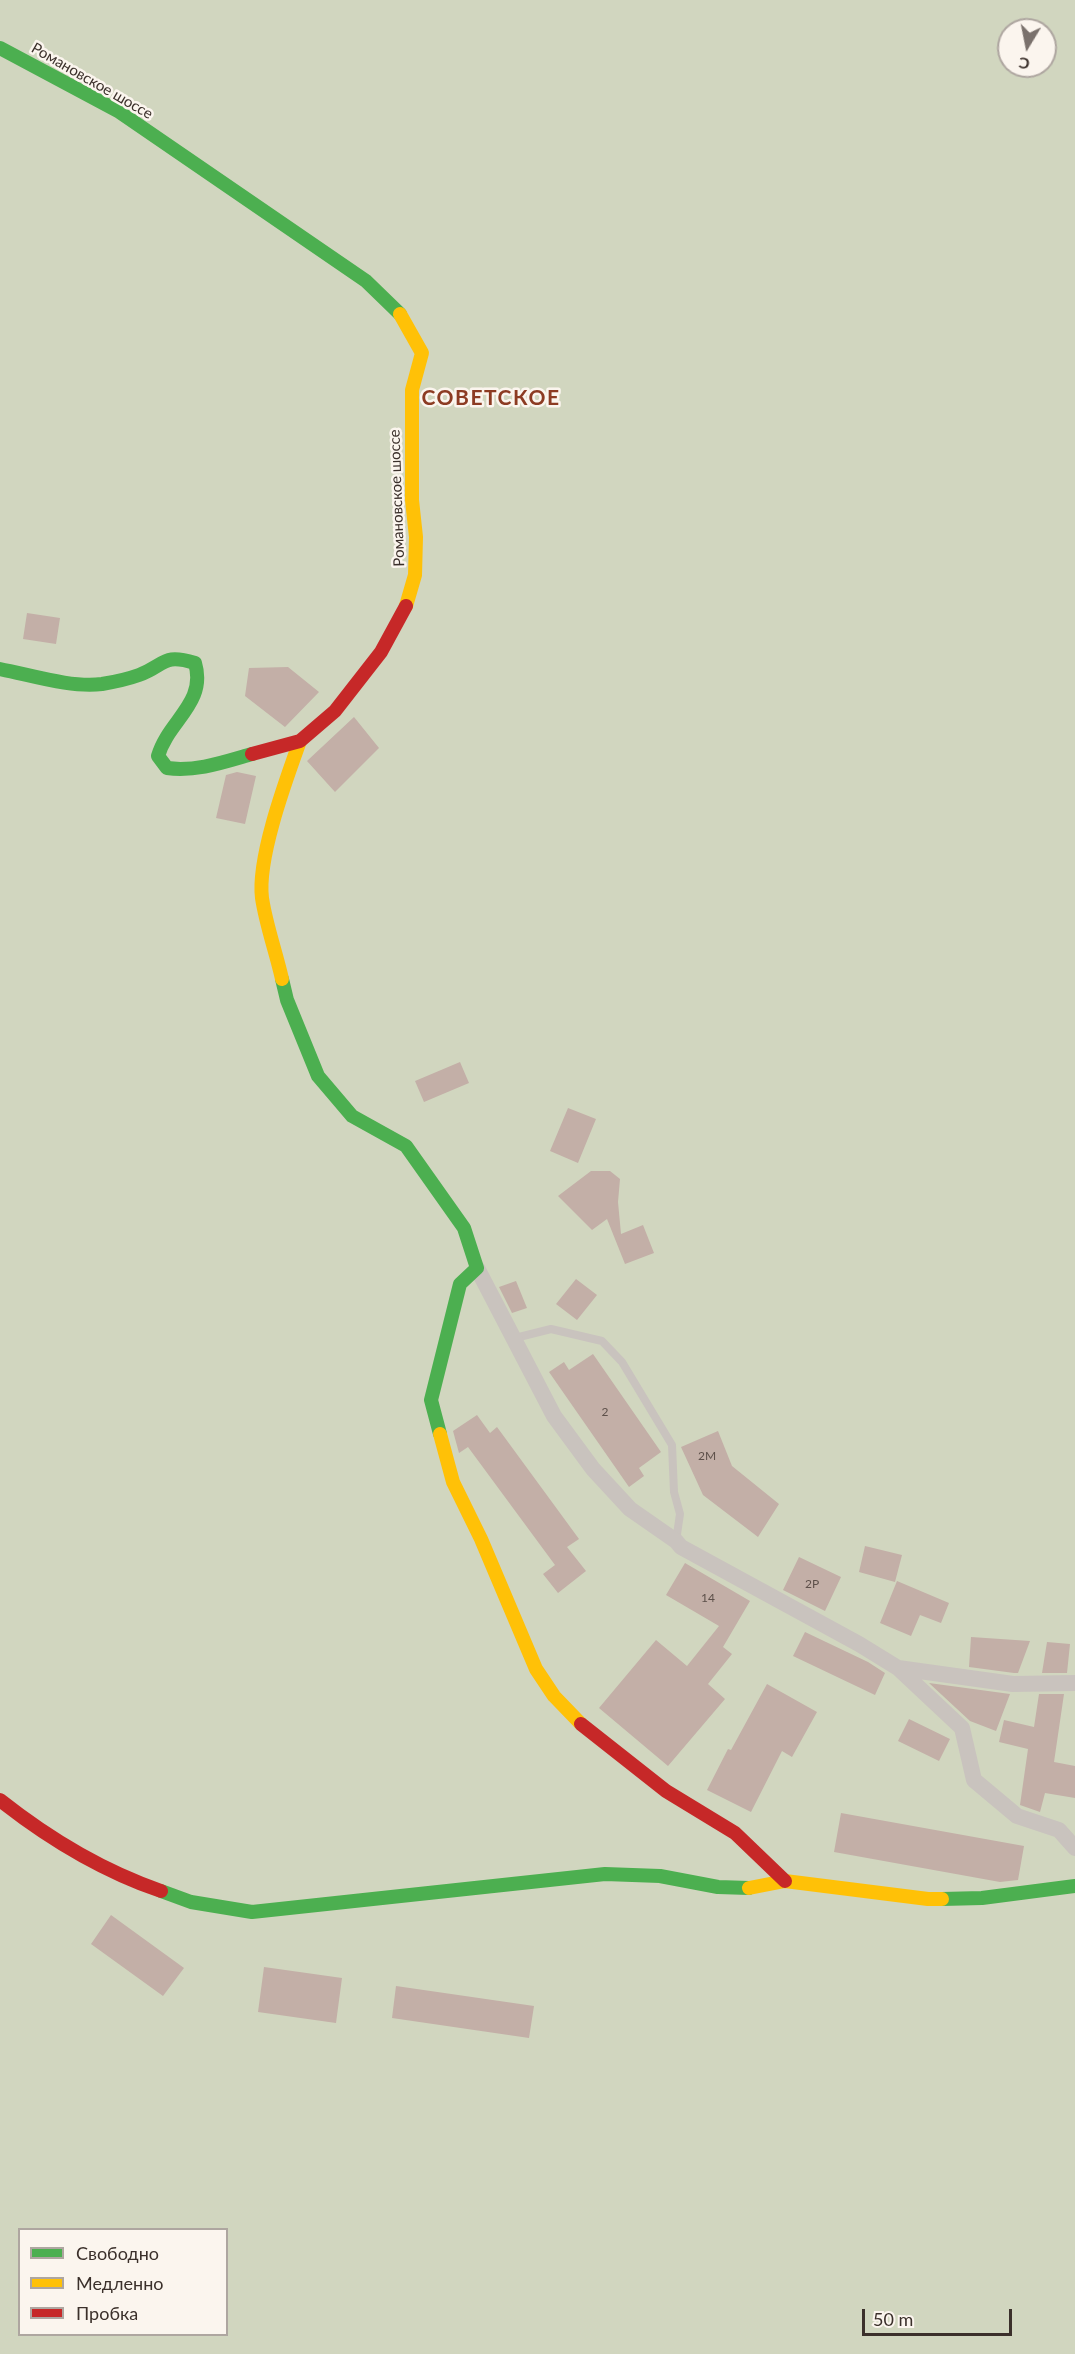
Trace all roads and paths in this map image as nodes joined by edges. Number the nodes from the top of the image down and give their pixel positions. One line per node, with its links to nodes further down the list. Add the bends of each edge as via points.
1 (0, 48): 3 (street, Романовское шоссе, via 118,111 366,281 401,315 422,353 412,390 416,537 415,575 409,601 381,652 358,682 335,711)
2 (0, 669): 3 (street, Романовское шоссе, via 100,684 139,675 168,658 195,663 199,671 195,695 166,733 159,749 158,756 167,768 210,766)
3 (300, 741): 4 (street, via 265,857 262,896 287,1000 318,1076 352,1116 406,1146 464,1228)
4 (477, 1268): 5 (street); 11 (street, via 460,1284 431,1400 453,1482 536,1669 554,1696 579,1722 666,1791 735,1833)
5 (514, 1338): 6 (street, via 554,1416 592,1469 630,1509); 6 (lane, via 551,1329 602,1341 622,1362 672,1445 674,1492 680,1514)
6 (676, 1540): 7 (street, via 681,1547 726,1573)
7 (898, 1668): 8 (street, via 1013,1684); 10 (street, via 962,1728 974,1780 1017,1816 1059,1830)
8 (1075, 1683)
9 (0, 1800): 11 (street, via 36,1828 129,1880 191,1902 252,1912 605,1874 660,1876 746,1889)
10 (1075, 1848)
11 (785, 1881): 12 (street, via 928,1899 982,1898)
12 (1075, 1886)

